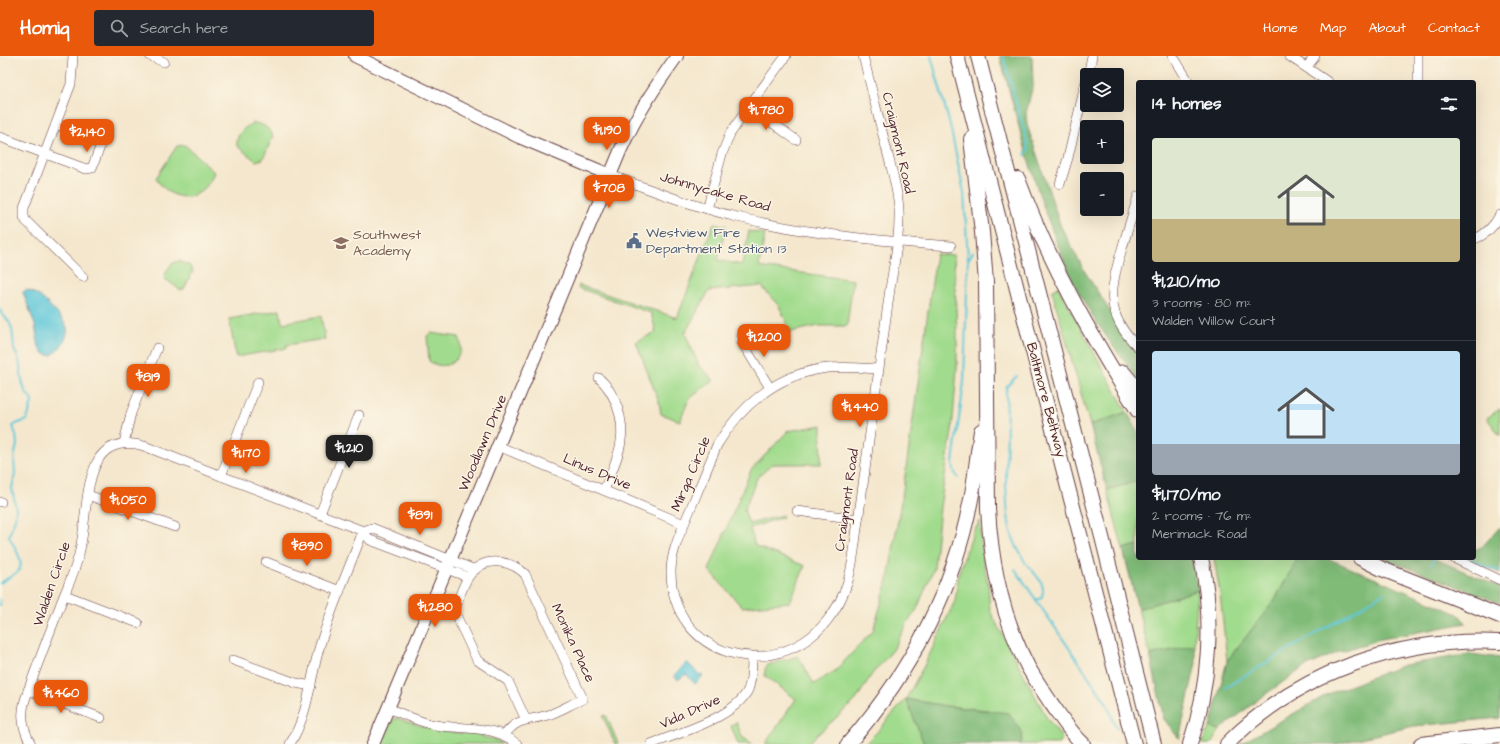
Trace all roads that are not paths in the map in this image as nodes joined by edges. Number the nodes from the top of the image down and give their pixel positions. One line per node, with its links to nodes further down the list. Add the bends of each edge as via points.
1 (73, 56): 23 (street, via 71,84)
2 (150, 56): 14 (street)
3 (355, 56): 27 (main road, Johnnycake Road, via 519,137)
4 (677, 56): 27 (main road, Woodlawn Drive, via 635,120)
5 (786, 56): 20 (street)
6 (863, 56): 33 (street, Craigmont Road, via 895,183 899,212)
7 (978, 56): 21 (highway, Baltimore Beltway)
8 (1092, 56): 15 (street)
9 (1173, 56): 17 (street)
10 (1289, 56): 16 (street)
11 (1315, 56): 16 (street)
12 (1418, 56): 19 (street)
13 (958, 60): 40 (highway, via 982,232); 88 (highway, Baltimore Beltway)
14 (164, 62)
15 (1089, 68)
16 (1307, 68): 18 (street)
17 (1188, 80)
18 (1325, 80)
19 (1418, 80)
20 (749, 106): 25 (street); 30 (street, via 726,143)
21 (991, 106): 36 (highway, via 1027,203 1058,273); 89 (highway, Baltimore Beltway)
22 (1080, 106): 28 (street)
23 (56, 124): 26 (street); 26 (street, via 99,141 100,147 94,165 86,169)
24 (0, 138): 26 (street)
25 (796, 140)
26 (44, 155): 35 (street, via 24,208 24,217)
27 (610, 175): 30 (street, Johnnycake Road); 49 (main road, Woodlawn Drive)
28 (1060, 184)
29 (1136, 203): 38 (street, via 1112,290 1112,301 1118,320)
30 (707, 209): 33 (street, Johnnycake Road, via 815,232)
31 (1500, 215): 32 (street, via 1492,228)
32 (1476, 238)
33 (897, 242): 34 (street, Johnnycake Road); 41 (street, Craigmont Road)
34 (951, 246)
35 (83, 277)
36 (1082, 315): 45 (highway); 46 (highway)
37 (740, 339): 44 (street)
38 (1136, 345)
39 (157, 348): 48 (street, via 131,413)
40 (988, 365): 86 (highway, via 973,488 951,574 928,628 902,673 875,713); 87 (highway, via 989,532 1001,594 1028,668 1061,718)
41 (879, 369): 44 (street, Mirga Circle, via 820,369 786,379); 55 (street, Craigmont Road)
42 (599, 378): 51 (street, via 615,399 622,419 620,451)
43 (258, 382): 50 (street)
44 (770, 388): 56 (street, Mirga Circle, via 747,406 725,431)
45 (1136, 388)
46 (1136, 408)
47 (359, 415): 54 (street)
48 (124, 443): 50 (street, via 139,445); 52 (street, Walden Circle, via 113,447 100,458 93,472)
49 (498, 446): 51 (street, Linus Drive); 63 (main road, Woodlawn Drive)
50 (221, 476): 54 (street)
51 (604, 490): 56 (street, Linus Drive)
52 (88, 495): 57 (street); 68 (street, Walden Circle, via 80,551)
53 (797, 511): 55 (street)
54 (320, 514): 58 (street)
55 (858, 519): 72 (street, Craigmont Road, via 848,581 827,621 816,633 790,650)
56 (684, 524): 66 (street, Mirga Circle, via 672,557)
57 (175, 527)
58 (363, 531): 63 (street, via 370,540); 67 (street)
59 (1201, 560): 90 (highway, via 1209,629 1204,685)
60 (1364, 560): 69 (highway)
61 (1457, 560): 65 (street)
62 (266, 562): 67 (street)
63 (448, 564): 64 (street); 76 (main road, Woodlawn Drive)
64 (472, 574): 78 (street, via 454,611 477,660 508,681); 78 (street, Monika Place, via 488,562 499,562 514,565 525,574 583,699 548,715)
65 (1500, 580)
66 (672, 581): 72 (street, Craigmont Road, via 682,615 696,633 717,648)
67 (340, 591): 74 (street, via 320,645)
68 (65, 595): 70 (street); 75 (street, Walden Circle)
69 (1500, 616)
70 (138, 622)
71 (1500, 642): 91 (highway, via 1453,642 1416,647 1350,665 1289,696 1254,720)
72 (752, 657): 85 (street, Vida Drive, via 748,688 728,712)
73 (233, 660): 74 (street)
74 (311, 686): 82 (street, via 303,717)
75 (28, 690): 77 (street); 81 (street, Walden Circle, via 22,709 22,722)
76 (388, 708): 80 (street, via 435,725 492,730); 83 (main road, Woodlawn Drive)
77 (101, 718)
78 (526, 720): 80 (street, Monika Place, via 513,725)
79 (1500, 735): 92 (highway)
80 (504, 736): 84 (street)
81 (31, 744)
82 (290, 744)
83 (373, 744)
84 (517, 744)
85 (651, 744)
86 (848, 744)
87 (1083, 744)
88 (1134, 744)
89 (1154, 744)
90 (1190, 744)
91 (1227, 744)
92 (1421, 744)

